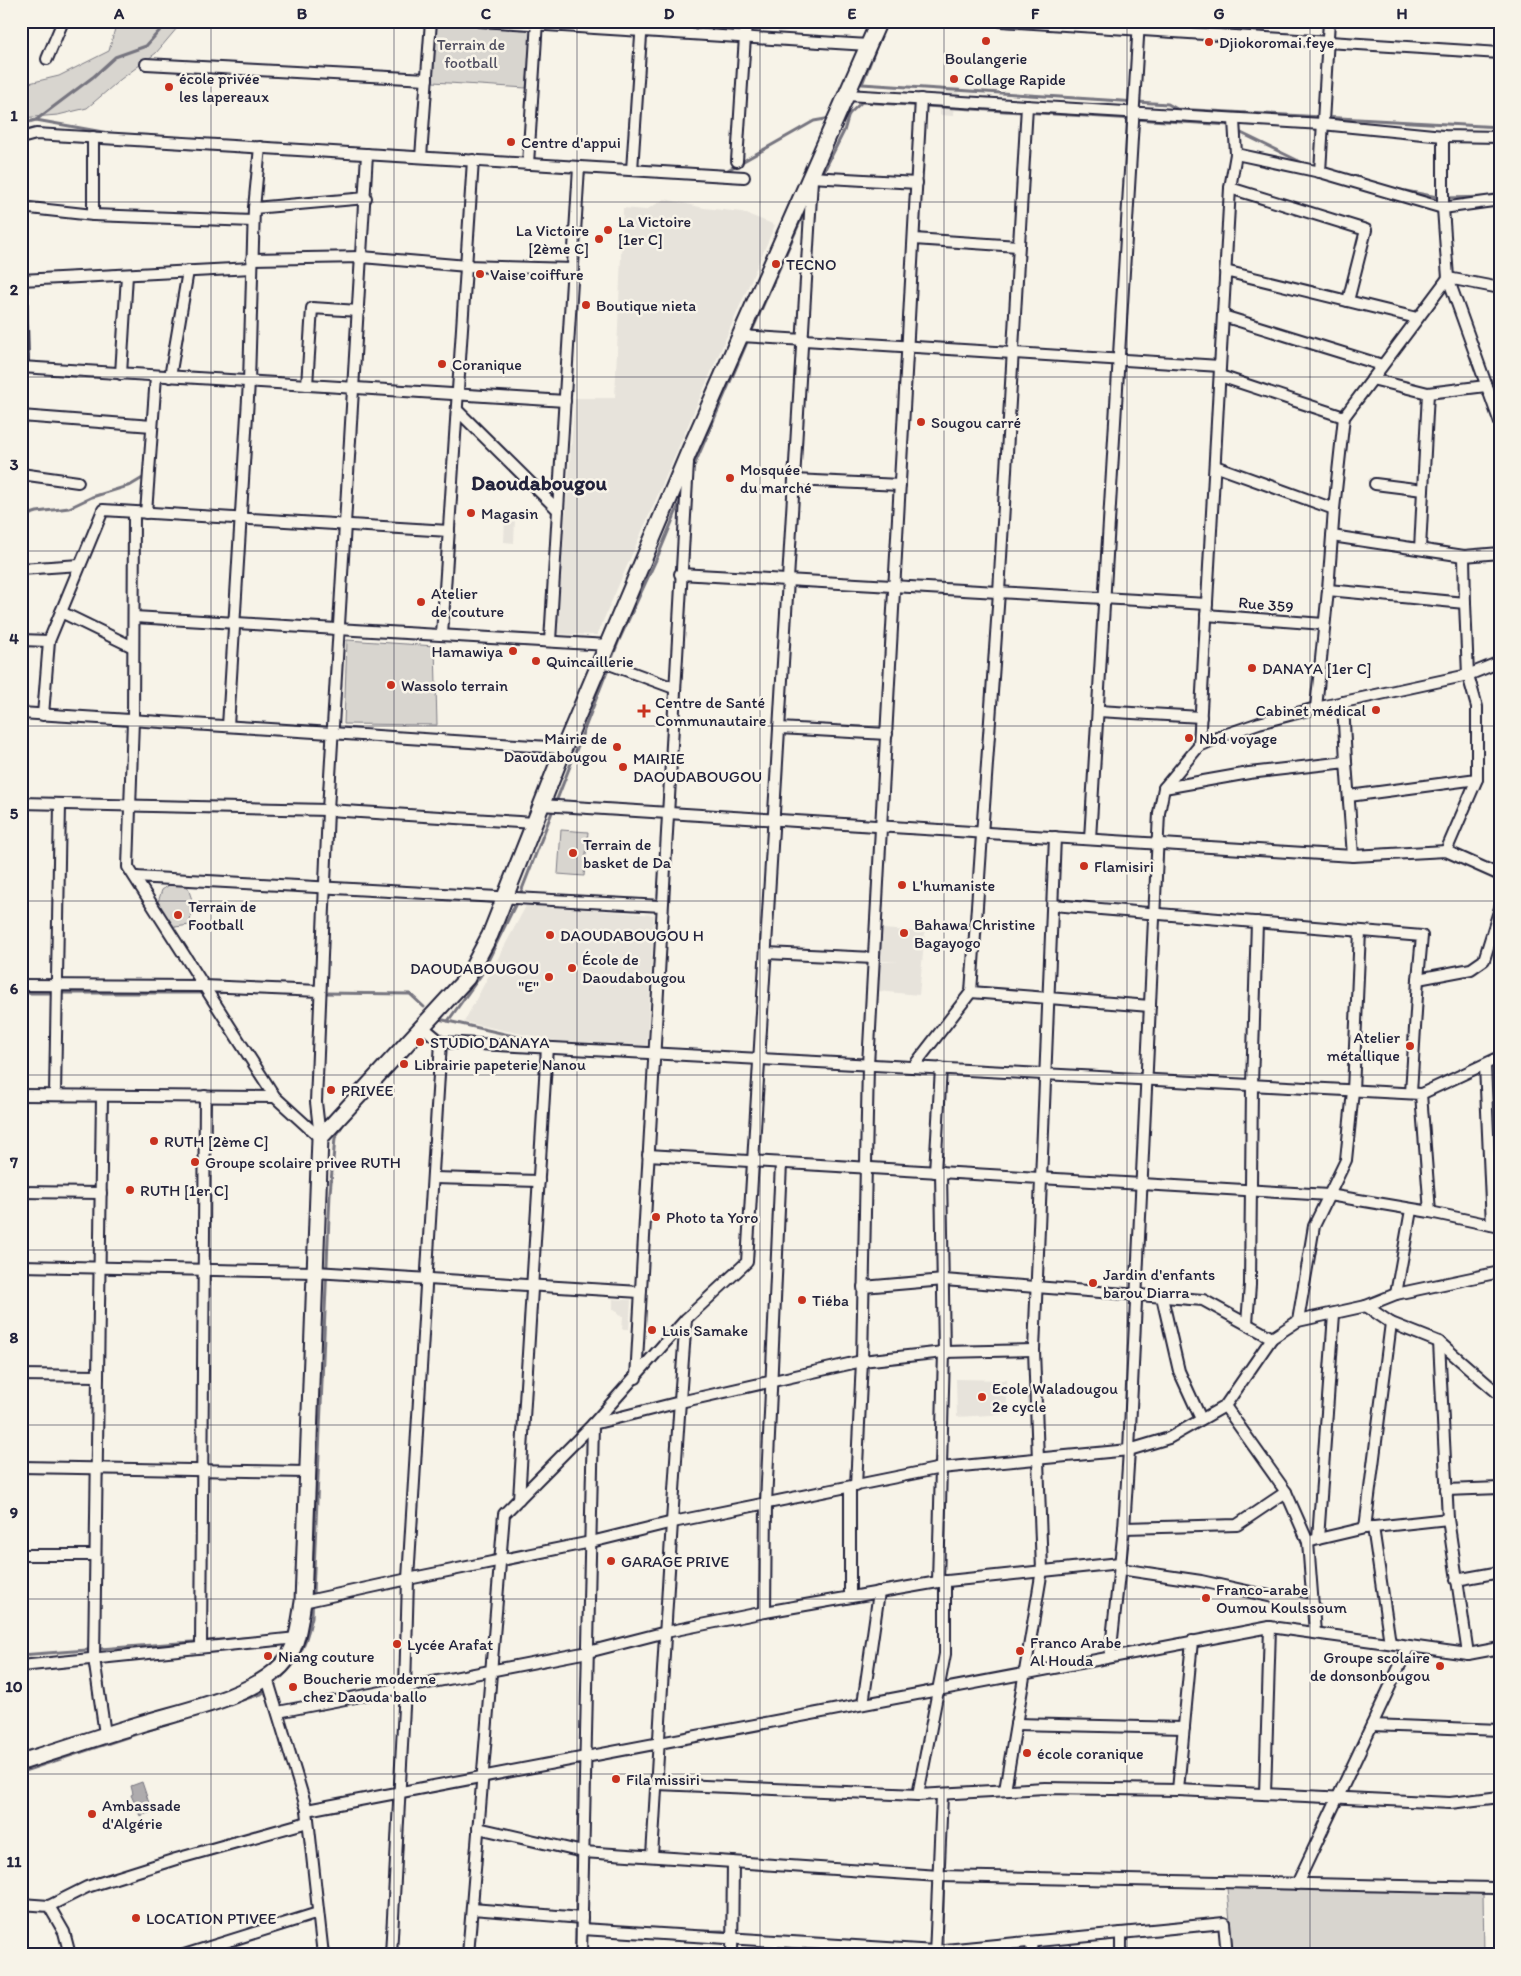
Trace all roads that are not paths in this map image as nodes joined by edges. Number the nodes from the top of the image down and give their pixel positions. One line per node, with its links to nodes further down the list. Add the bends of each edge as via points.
1 (64, 21): 15 (street)
2 (431, 21): 17 (street)
3 (480, 21): 8 (street)
4 (746, 21): 11 (street)
5 (879, 21): 13 (street)
6 (1001, 21): 10 (street)
7 (1329, 21): 12 (street)
8 (537, 23): 9 (street); 34 (street)
9 (642, 26): 11 (street); 36 (street)
10 (1138, 26): 12 (street); 21 (street)
11 (745, 37): 13 (street); 33 (street)
12 (1328, 42): 14 (street); 23 (street)
13 (868, 44): 18 (street)
14 (1500, 53)
15 (47, 59)
16 (146, 64): 17 (street)
17 (427, 79): 31 (street)
18 (846, 95): 19 (street); 38 (street)
19 (921, 99): 20 (street); 40 (street)
20 (1027, 106): 21 (street); 50 (street)
21 (1133, 112): 22 (street); 69 (street)
22 (1234, 120): 23 (street); 30 (street)
23 (1322, 124): 24 (street); 37 (street)
24 (1443, 136): 26 (street); 46 (street)
25 (93, 137): 27 (street, via 36,134); 28 (street); 47 (street)
26 (1500, 137)
27 (21, 138)
28 (260, 147): 29 (street); 45 (street)
29 (368, 154): 31 (street); 42 (street)
30 (1236, 154): 37 (street); 41 (street)
31 (421, 157): 32 (street)
32 (473, 160): 34 (street); 53 (street)
33 (737, 162)
34 (528, 164): 35 (street)
35 (579, 167): 36 (street); 54 (street)
36 (632, 170): 39 (street)
37 (1320, 172): 46 (street)
38 (812, 176): 40 (street); 65 (street); 66 (street)
39 (744, 177)
40 (917, 183): 49 (street)
41 (1230, 188): 56 (street); 61 (street, via 1366,230)
42 (366, 198): 45 (street); 51 (street)
43 (1500, 200): 46 (street)
44 (21, 207): 47 (street)
45 (254, 208): 48 (street)
46 (1443, 208): 58 (street)
47 (93, 215): 48 (street)
48 (253, 221): 52 (street)
49 (914, 239): 50 (street); 67 (street)
50 (1018, 246): 68 (street)
51 (362, 257): 52 (street); 53 (street); 62 (street)
52 (252, 264): 55 (street); 77 (street)
53 (467, 266): 54 (street); 82 (street)
54 (573, 270): 83 (street)
55 (188, 272): 57 (street); 75 (street)
56 (1226, 272): 61 (street); 63 (street)
57 (127, 275): 59 (street); 73 (street)
58 (1448, 278): 60 (street); 64 (street); 79 (street)
59 (21, 280): 71 (street)
60 (1500, 288)
61 (1348, 301): 64 (street)
62 (358, 311): 78 (street, via 312,308); 80 (street)
63 (1224, 316): 70 (street); 72 (street)
64 (1417, 318): 70 (street)
65 (741, 336): 66 (street); 89 (street)
66 (802, 339): 67 (street); 92 (street)
67 (908, 345): 68 (street); 95 (street)
68 (1012, 352): 69 (street); 114 (street)
69 (1118, 359): 72 (street); 115 (street)
70 (1382, 365): 76 (street)
71 (22, 367): 73 (street)
72 (1220, 371): 86 (street); 90 (street)
73 (121, 374): 74 (street)
74 (156, 376): 75 (street); 88 (street)
75 (170, 377): 77 (street)
76 (1372, 379): 81 (street); 86 (street)
77 (249, 382): 78 (street); 101 (street)
78 (307, 385): 80 (street)
79 (1486, 386): 81 (street); 87 (street)
80 (354, 388): 82 (street); 102 (street)
81 (1428, 393): 96 (street)
82 (458, 395): 83 (street); 84 (street)
83 (565, 401): 98 (street)
84 (457, 410): 98 (street); 103 (street)
85 (21, 416): 88 (street)
86 (1344, 417): 97 (street)
87 (1500, 423)
88 (152, 426): 100 (street)
89 (688, 454): 110 (street); 127 (street)
90 (1215, 466): 97 (street); 117 (street)
91 (21, 474): 93 (street)
92 (794, 480): 95 (street); 111 (street)
93 (78, 482)
94 (1375, 484): 96 (street)
95 (900, 485): 112 (street)
96 (1423, 490): 105 (street)
97 (1334, 509): 104 (street)
98 (558, 510): 126 (street)
99 (134, 512): 100 (street); 108 (street, via 103,510); 119 (street)
100 (146, 513): 101 (street)
101 (241, 518): 102 (street); 120 (street)
102 (345, 524): 103 (street); 122 (street)
103 (449, 531): 123 (street)
104 (1332, 536): 105 (street); 113 (street)
105 (1420, 550): 107 (street)
106 (1500, 553): 107 (street)
107 (1464, 556): 116 (street)
108 (80, 565): 109 (street); 118 (street)
109 (21, 568)
110 (680, 574): 111 (street, Rue 359); 132 (street)
111 (788, 580): 112 (street, Rue 359); 141 (street)
112 (895, 586): 114 (street, Rue 359); 143 (street)
113 (1328, 590): 116 (street); 121 (street)
114 (999, 592): 115 (street, Rue 359); 159 (street)
115 (1104, 598): 117 (street, Rue 359); 135 (street)
116 (1465, 603): 131 (street)
117 (1206, 609): 121 (street, Rue 359); 138 (street)
118 (61, 612): 125 (street); 128 (street)
119 (134, 618): 120 (street); 128 (street)
120 (234, 623): 122 (street); 140 (street)
121 (1324, 624): 134 (street)
122 (339, 629): 123 (street); 142 (street)
123 (442, 635): 126 (street)
124 (21, 640): 125 (street)
125 (49, 641): 137 (street)
126 (550, 641): 127 (street)
127 (608, 645): 129 (street)
128 (133, 647): 139 (street)
129 (601, 661): 132 (street); 145 (street)
130 (1500, 662): 131 (street)
131 (1468, 675): 133 (street); 147 (street, via 1477,707)
132 (674, 688): 155 (street)
133 (1344, 702): 134 (street); 146 (street)
134 (1316, 708): 144 (street, via 1242,729)
135 (1098, 711): 138 (street); 161 (street)
136 (21, 713): 137 (street)
137 (43, 715): 139 (street)
138 (1200, 717): 144 (street)
139 (133, 720): 140 (street); 152 (street)
140 (228, 726): 142 (street)
141 (779, 728): 143 (street); 156 (street)
142 (332, 732): 145 (street); 154 (street)
143 (886, 734): 158 (street)
144 (1199, 746): 148 (street)
145 (564, 748): 153 (street)
146 (1346, 762): 148 (street, via 1249,773); 149 (street)
147 (1477, 779): 149 (street); 163 (street)
148 (1164, 788): 162 (street)
149 (1348, 796): 164 (street)
150 (21, 803): 151 (street)
151 (60, 804): 152 (street); 179 (street)
152 (130, 805): 154 (street); 166 (street, via 128,867)
153 (542, 805): 155 (street); 157 (street)
154 (328, 810): 157 (street); 167 (street)
155 (667, 812): 156 (street); 170 (street)
156 (774, 819): 158 (street); 175 (street)
157 (535, 823): 168 (street)
158 (881, 826): 159 (street); 176 (street)
159 (983, 832): 160 (street); 182 (street)
160 (1055, 837): 161 (street); 169 (street)
161 (1090, 839): 162 (street)
162 (1158, 843): 164 (street); 172 (street)
163 (1446, 851): 164 (street); 165 (street)
164 (1353, 856)
165 (1500, 875)
166 (135, 877): 167 (street); 180 (street)
167 (324, 888): 168 (street); 181 (street)
168 (506, 899): 170 (street); 185 (street, via 467,978)
169 (1053, 905): 172 (street); 183 (street)
170 (662, 906): 188 (street)
171 (1500, 908): 177 (street, via 1484,960 1472,969)
172 (1154, 913): 173 (street); 184 (street)
173 (1257, 922): 174 (street); 197 (street)
174 (1360, 931): 177 (street, via 1422,936); 198 (street)
175 (766, 952): 176 (street); 190 (street)
176 (874, 958): 191 (street)
177 (1418, 979): 199 (street)
178 (21, 985): 179 (street)
179 (57, 986): 180 (street); 201 (street)
180 (204, 986): 181 (street); 204 (street)
181 (320, 991): 205 (street, via 316,1102)
182 (971, 992): 183 (street); 193 (street)
183 (1049, 998): 184 (street); 195 (street)
184 (1150, 1006): 196 (street)
185 (423, 1028): 186 (street); 205 (street)
186 (441, 1042): 187 (street); 211 (street)
187 (547, 1048): 188 (street); 213 (street)
188 (654, 1053): 190 (street); 206 (street)
189 (1500, 1057): 192 (street)
190 (759, 1059): 191 (street); 207 (street)
191 (868, 1065): 193 (street); 209 (street)
192 (1485, 1065): 199 (street); 221 (street)
193 (913, 1067): 194 (street)
194 (941, 1068): 195 (street); 210 (street)
195 (1046, 1074): 196 (street); 212 (street)
196 (1146, 1079): 197 (street); 214 (street)
197 (1252, 1085): 198 (street); 215 (street)
198 (1353, 1091): 199 (street); 218 (street, via 1346,1160)
199 (1416, 1094): 220 (street)
200 (21, 1095): 201 (street)
201 (55, 1095): 202 (street)
202 (102, 1096): 203 (street); 217 (street)
203 (205, 1096): 204 (street); 224 (street)
204 (275, 1097): 205 (street)
205 (320, 1138): 225 (street)
206 (648, 1155): 207 (street); 232 (street)
207 (753, 1161): 208 (street); 238 (street, via 747,1262)
208 (781, 1163): 209 (street); 250 (street)
209 (866, 1168): 210 (street); 230 (street)
210 (938, 1172): 212 (street); 228 (street)
211 (434, 1178): 213 (street); 227 (street)
212 (1041, 1178): 214 (street); 231 (street)
213 (539, 1180): 229 (street)
214 (1142, 1184): 215 (street); 234 (street)
215 (1252, 1191): 218 (street); 240 (street)
216 (21, 1192): 217 (street)
217 (101, 1193): 223 (street)
218 (1329, 1195): 219 (street); 239 (street, via 1314,1226)
219 (1411, 1210): 220 (street); 233 (street)
220 (1430, 1212): 221 (street)
221 (1496, 1226)
222 (21, 1266): 223 (street)
223 (100, 1268): 224 (street); 248 (street)
224 (204, 1269): 225 (street); 261 (street)
225 (315, 1272): 227 (street); 262 (street)
226 (1500, 1272): 233 (street)
227 (428, 1279): 229 (street); 281 (street)
228 (944, 1280): 230 (street); 231 (street); 245 (street)
229 (532, 1285): 232 (street); 267 (street)
230 (863, 1287): 246 (street)
231 (1036, 1288): 234 (street); 244 (street)
232 (640, 1292): 249 (street)
233 (1396, 1294): 236 (street)
234 (1136, 1295): 235 (street); 256 (street)
235 (1162, 1297): 240 (street, via 1203,1300); 254 (street, via 1179,1371)
236 (1366, 1306): 237 (street); 241 (street)
237 (1334, 1314): 239 (street); 273 (street)
238 (686, 1319): 249 (street); 252 (street)
239 (1298, 1321): 242 (street)
240 (1247, 1323): 242 (street)
241 (1391, 1323): 243 (street); 272 (street)
242 (1272, 1338): 253 (street)
243 (1439, 1342): 251 (street); 265 (street)
244 (1034, 1350): 245 (street); 257 (street)
245 (944, 1352): 246 (street); 260 (street)
246 (862, 1361): 250 (street); 263 (street)
247 (21, 1375): 248 (street)
248 (98, 1376): 259 (street)
249 (636, 1378): 255 (street)
250 (771, 1382): 252 (street); 268 (street)
251 (1500, 1395)
252 (680, 1402): 255 (street); 270 (street)
253 (1225, 1406): 254 (street); 266 (street)
254 (1201, 1419): 256 (street, via 1169,1438)
255 (593, 1424): 267 (street); 274 (street)
256 (1129, 1450): 257 (street); 271 (street)
257 (1038, 1458): 260 (street); 279 (street)
258 (21, 1467): 259 (street)
259 (97, 1468): 261 (street); 276 (street)
260 (941, 1468): 263 (street); 283 (street)
261 (202, 1469): 262 (street); 296 (street)
262 (307, 1472): 286 (street)
263 (854, 1486): 268 (street); 285 (street)
264 (1500, 1488): 265 (street)
265 (1446, 1490): 269 (street)
266 (1286, 1492): 271 (street, via 1237,1525); 273 (street)
267 (519, 1499): 277 (street, via 504,1514)
268 (766, 1504): 270 (street); 288 (street)
269 (1448, 1519): 272 (street); 282 (street)
270 (673, 1522): 274 (street); 290 (street)
271 (1124, 1528): 278 (street)
272 (1369, 1528): 273 (street); 294 (street)
273 (1313, 1541): 287 (street)
274 (591, 1542): 277 (street); 298 (street)
275 (21, 1555): 276 (street)
276 (95, 1555): 301 (street)
277 (500, 1560): 281 (street); 303 (street)
278 (1120, 1566): 279 (street); 287 (street); 300 (street)
279 (1042, 1570): 283 (street); 304 (street)
280 (1500, 1572): 282 (street)
281 (408, 1579): 286 (street); 306 (street)
282 (1456, 1580): 299 (street)
283 (941, 1582): 284 (street); 307 (street, via 945,1654)
284 (879, 1592): 285 (street); 308 (street)
285 (850, 1597): 288 (street)
286 (303, 1602): 292 (street)
287 (1314, 1606): 291 (street)
288 (764, 1612): 290 (street)
289 (1270, 1627): 291 (street); 293 (street); 323 (street)
290 (666, 1632): 298 (street); 315 (street)
291 (1315, 1633): 294 (street)
292 (297, 1638): 296 (street); 305 (street, via 282,1665)
293 (1192, 1642): 300 (street); 312 (street)
294 (1390, 1643): 295 (street)
295 (1408, 1646): 299 (street); 311 (street)
296 (201, 1647): 301 (street)
297 (1500, 1648): 299 (street)
298 (588, 1652): 303 (street); 316 (street)
299 (1468, 1654)
300 (1110, 1657): 304 (street)
301 (94, 1658): 302 (street); 314 (street)
302 (21, 1666)
303 (491, 1671): 306 (street); 318 (street)
304 (1025, 1673): 307 (street); 310 (street)
305 (267, 1678): 309 (street); 314 (street, via 234,1695)
306 (405, 1688): 309 (street); 322 (street)
307 (938, 1690): 308 (street); 324 (street)
308 (862, 1704): 315 (street)
309 (278, 1712): 328 (street)
310 (1016, 1724): 312 (street); 320 (street)
311 (1372, 1725): 313 (street); 327 (street)
312 (1184, 1728): 321 (street)
313 (1500, 1730)
314 (105, 1734): 317 (street)
315 (660, 1743): 316 (street); 319 (street)
316 (586, 1757): 318 (street); 331 (street)
317 (21, 1762)
318 (483, 1776): 322 (street); 330 (street)
319 (656, 1784): 324 (street); 332 (street)
320 (1005, 1790): 321 (street); 325 (street)
321 (1178, 1790): 323 (street)
322 (400, 1792): 328 (street); 350 (street)
323 (1265, 1794): 327 (street)
324 (918, 1795): 325 (street)
325 (942, 1795): 334 (street)
326 (1500, 1797): 327 (street, via 1450,1803)
327 (1338, 1798): 335 (street)
328 (306, 1810): 329 (street)
329 (308, 1822): 338 (street, via 87,1887); 340 (street)
330 (478, 1828): 331 (street); 339 (street)
331 (583, 1852): 332 (street); 341 (street)
332 (652, 1856): 333 (street)
333 (733, 1862): 334 (street); 343 (street)
334 (939, 1876): 335 (street); 346 (street)
335 (1297, 1884): 336 (street)
336 (1494, 1888)
337 (21, 1904): 338 (street)
338 (49, 1906): 347 (street, via 64,1932)
339 (472, 1909): 341 (street); 351 (street)
340 (318, 1913): 348 (street); 349 (street)
341 (582, 1923): 343 (street); 352 (street)
342 (1121, 1933): 344 (street); 355 (street); 356 (street, via 1224,1923)
343 (732, 1939): 345 (street); 353 (street)
344 (1031, 1942): 346 (street); 354 (street)
345 (822, 1950): 346 (street)
346 (935, 1953)
347 (70, 1955)
348 (184, 1955)
349 (322, 1955)
350 (391, 1955)
351 (468, 1955)
352 (581, 1955)
353 (732, 1955)
354 (1032, 1955)
355 (1121, 1955)
356 (1227, 1955)

